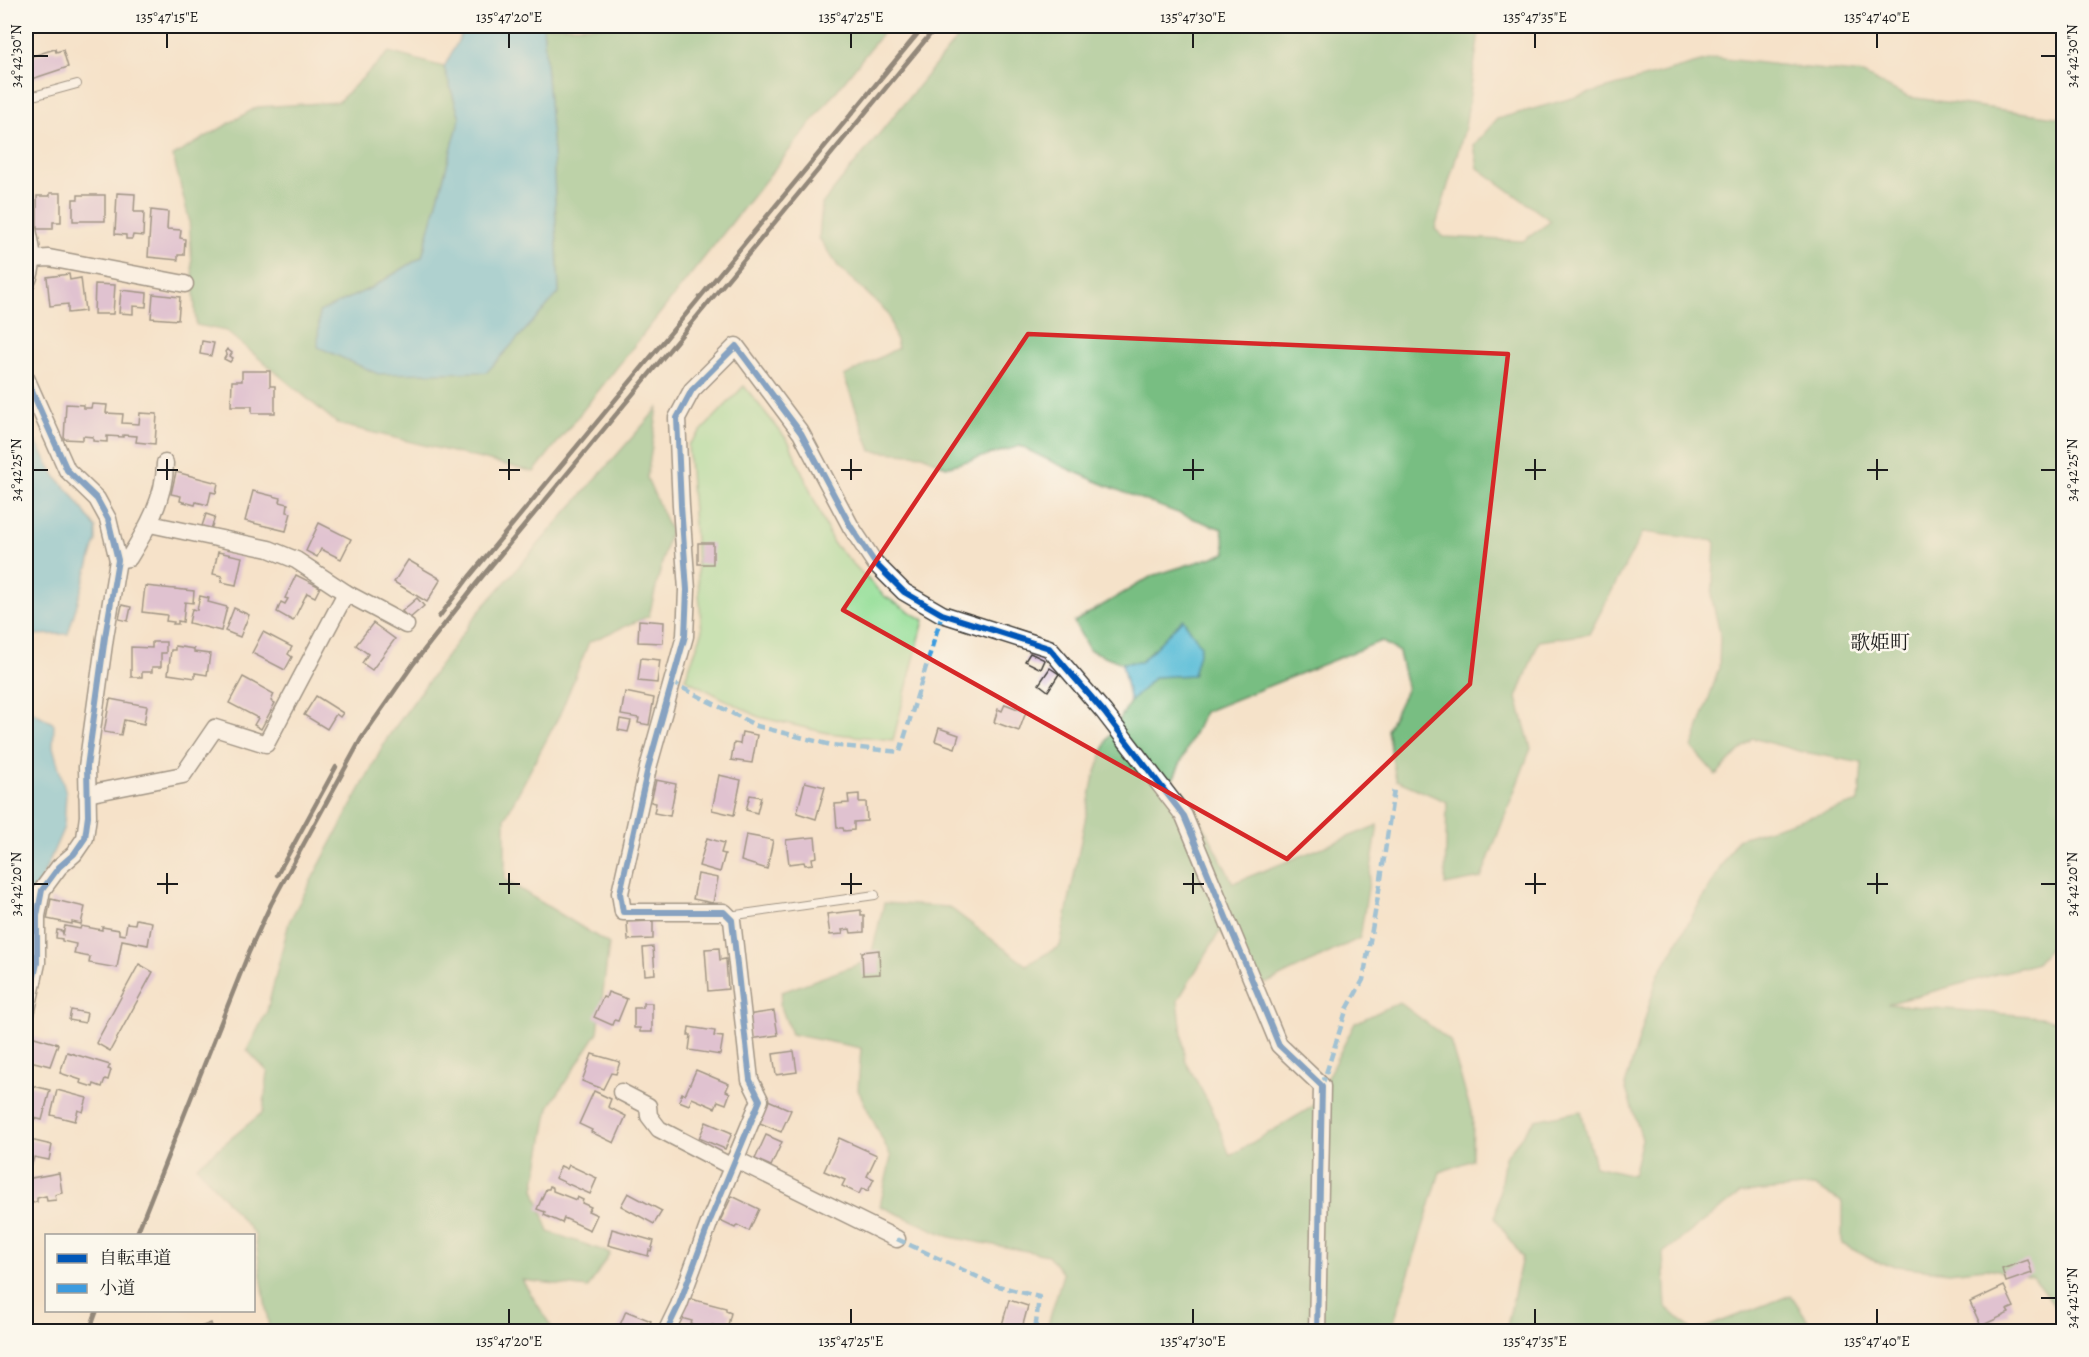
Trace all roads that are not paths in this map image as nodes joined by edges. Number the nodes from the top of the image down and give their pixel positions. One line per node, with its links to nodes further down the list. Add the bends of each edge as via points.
1 (77, 84): 2 (lane)
2 (26, 98)
3 (26, 223): 4 (street)
4 (33, 259): 5 (street); 6 (street, via 49,258)
5 (26, 284)
6 (185, 284)
7 (26, 378): 10 (street, via 67,470 97,499 108,519)
8 (165, 463): 9 (street, via 165,479)
9 (150, 524): 10 (street, via 129,558); 11 (street, via 269,549 296,560)
10 (118, 560): 13 (street, via 102,652)
11 (346, 593): 12 (street); 13 (street, via 266,744 215,728 183,775)
12 (406, 625)
13 (87, 794): 16 (street, via 85,838 42,890 37,916 37,963)
14 (874, 896): 15 (lane)
15 (728, 916): 18 (street, via 732,920 750,1080 760,1100); 21 (street, via 724,912 623,912 620,893 648,768 686,636 677,418 692,390 736,346 801,433 874,563 904,592 942,614 1049,648 1184,816 1279,1045 1322,1086)
16 (26, 1014)
17 (621, 1092): 18 (street, via 648,1106 649,1116 659,1129)
18 (734, 1163): 19 (street); 20 (street)
19 (897, 1239)
20 (666, 1332)
21 (1317, 1332)

